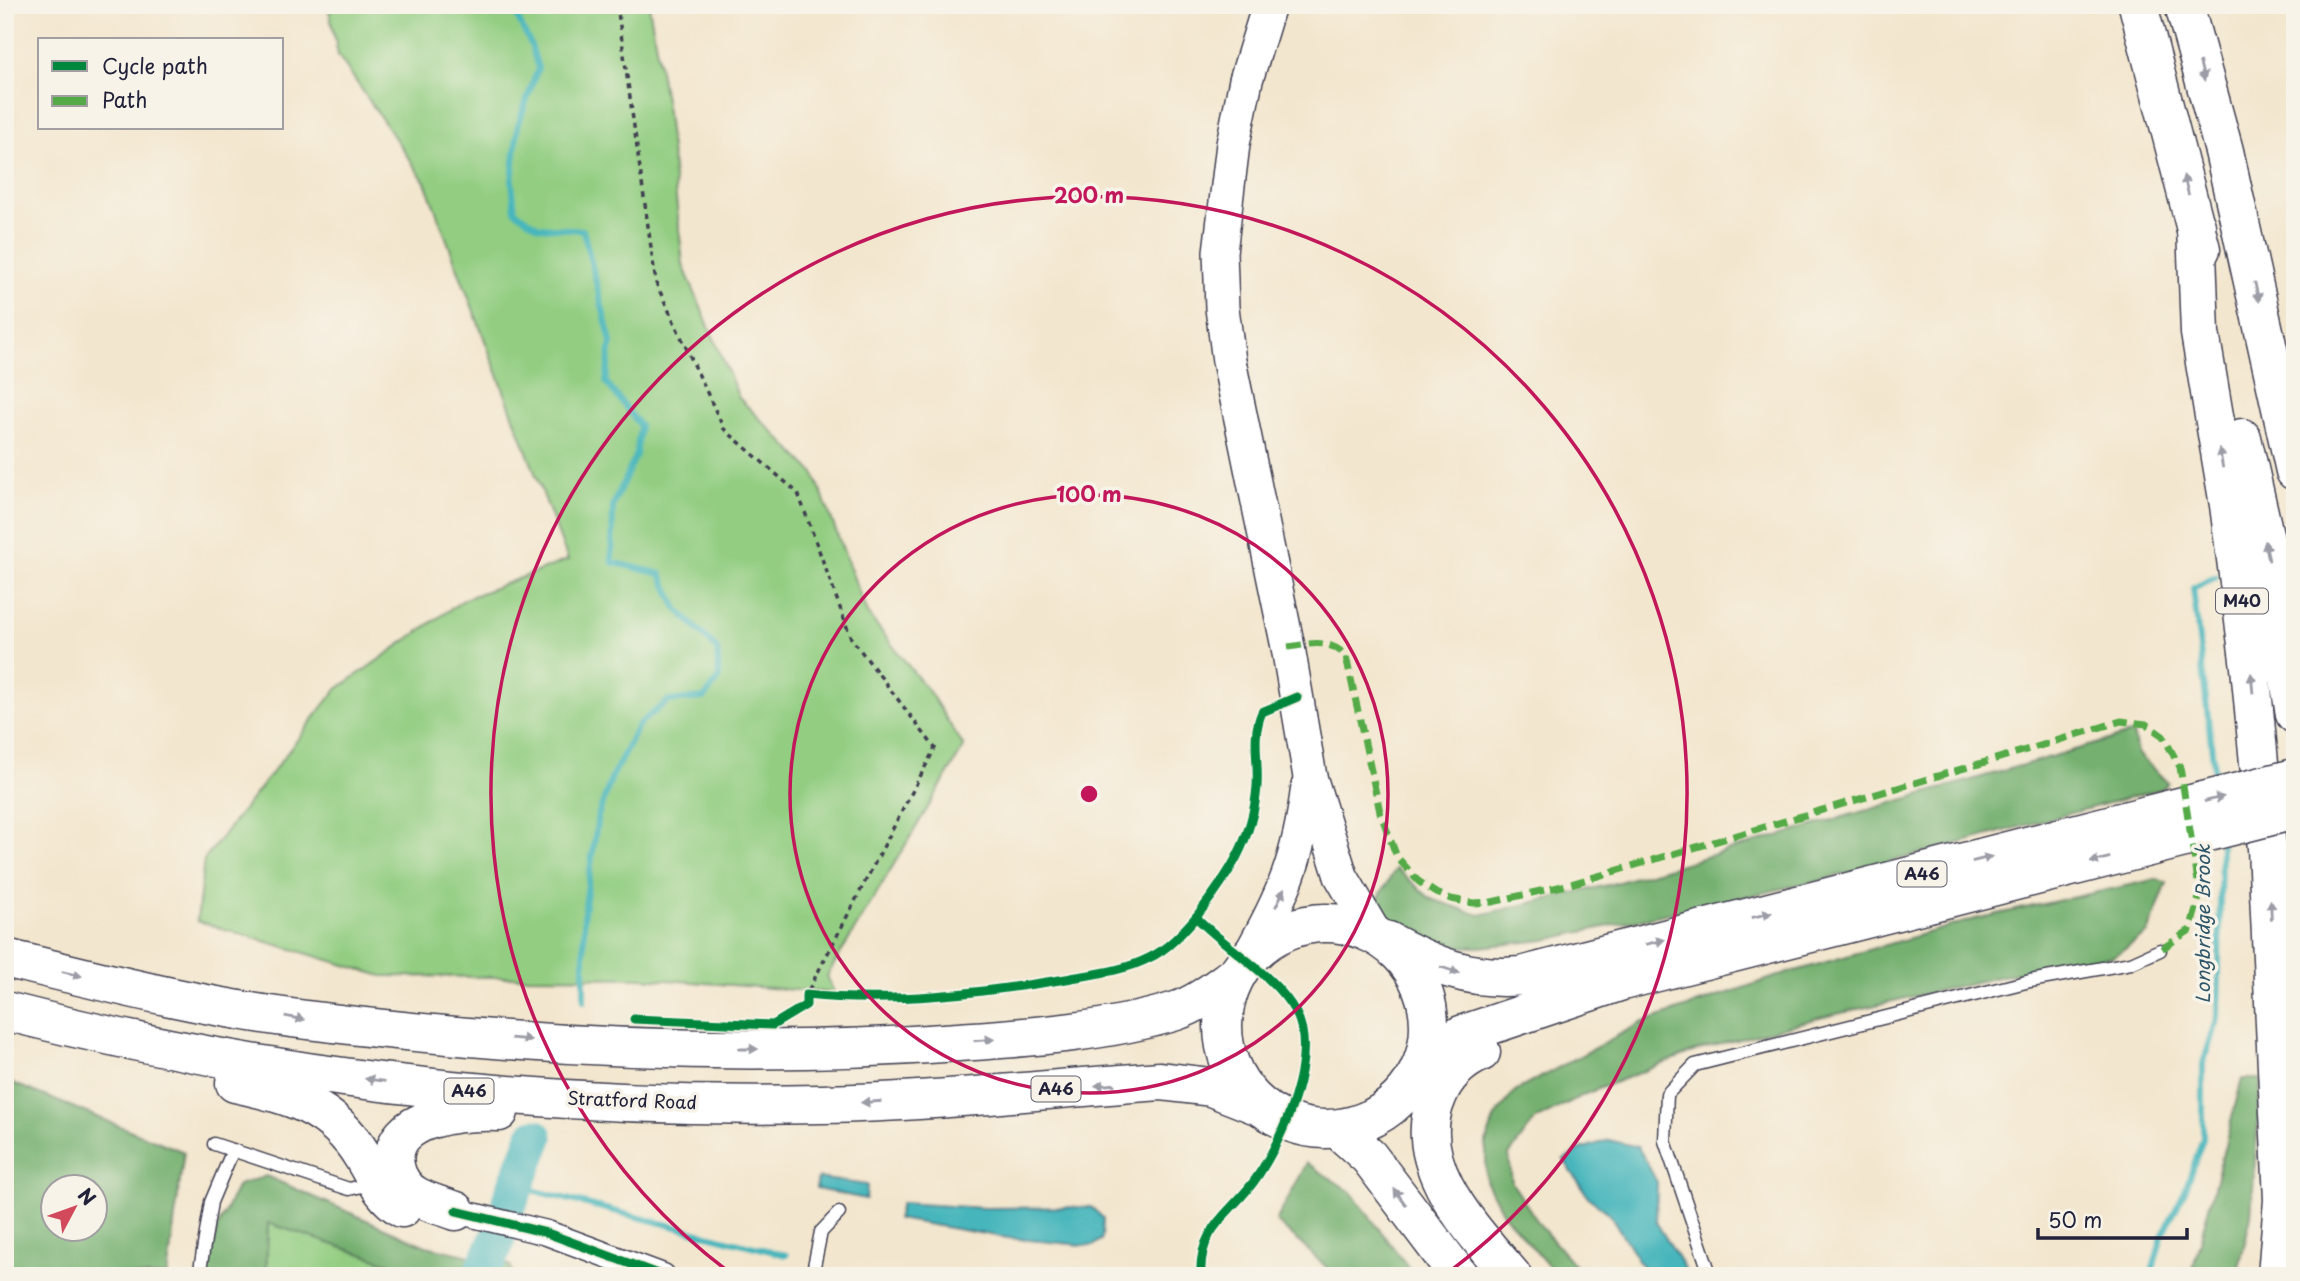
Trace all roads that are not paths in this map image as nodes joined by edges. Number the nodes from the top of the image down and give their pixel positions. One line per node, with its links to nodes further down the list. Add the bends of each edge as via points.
1 (1269, 5): 9 (main road, via 1233,144 1220,252 1222,308)
2 (2138, 5): 4 (highway, M40, one-way to 2)
3 (2184, 5): 5 (highway, one-way to 5)
4 (2196, 226): 8 (highway, M40, one-way to 4, via 2267,548); 25 (highway, M40, one-way to 4, via 2267,848 2229,505 2200,333)
5 (2268, 339): 6 (highway); 7 (highway)
6 (2295, 399)
7 (2295, 471)
8 (2295, 714)
9 (1310, 777): 14 (main road, via 1341,876); 17 (main road, one-way to 9, via 1284,891 1298,850)
10 (2295, 778): 12 (highway, A46, one-way to 10, bridge)
11 (2295, 810): 12 (highway, A46, bridge)
12 (2150, 831): 13 (highway, A46, one-way to 13); 14 (highway, A46, one-way to 12, via 1428,962 1466,975 1521,976)
13 (1931, 903): 20 (highway, A46, via 1622,981 1461,1035); 38 (highway, via 1826,941 1628,1000 1494,1047 1459,1065 1432,1109 1433,1158 1449,1195)
14 (1382, 937): 17 (highway, via 1330,922 1307,925 1266,943); 20 (highway, via 1416,982 1423,1000 1426,1034)
15 (2160, 950): 32 (lane, via 2131,963 2030,981 1695,1065 1667,1094 1665,1141)
16 (5, 958): 17 (highway, one-way to 17, via 137,989 305,1020 548,1042 747,1049 915,1045 1130,1022 1180,1010)
17 (1242, 967): 23 (highway, via 1223,1013 1223,1036 1243,1086)
18 (5, 1011): 22 (highway, Stratford Road / A46, one-way to 18, via 610,1102 452,1090 186,1051)
19 (5, 1022): 21 (highway, via 89,1049)
20 (1418, 1076): 26 (highway, via 1381,1114); 37 (highway, via 1409,1137 1416,1167 1444,1215)
21 (278, 1092): 24 (highway, via 372,1105); 29 (highway, via 314,1106 331,1119 363,1157)
22 (820, 1104): 23 (highway, Stratford Road / A46, one-way to 22, via 1210,1087 1160,1081); 24 (highway, via 614,1115)
23 (1262, 1107): 26 (highway, via 1294,1121)
24 (471, 1111): 30 (highway, via 417,1124 398,1143 394,1158 396,1170 415,1196)
25 (2278, 1117): 39 (highway, M40); 40 (highway, M40, via 2283,1200)
26 (1340, 1131): 36 (highway, one-way to 26, via 1376,1165)
27 (214, 1144): 28 (lane)
28 (233, 1150): 29 (lane, via 349,1189); 33 (lane, via 211,1202)
29 (375, 1182): 30 (highway, via 402,1208)
30 (456, 1211): 34 (street, via 547,1233)
31 (839, 1213): 35 (lane, via 821,1232)
32 (1710, 1274)
33 (199, 1276)
34 (663, 1276)
35 (812, 1276)
36 (1459, 1276)
37 (1495, 1276)
38 (1512, 1276)
39 (2264, 1276)
40 (2277, 1276)

